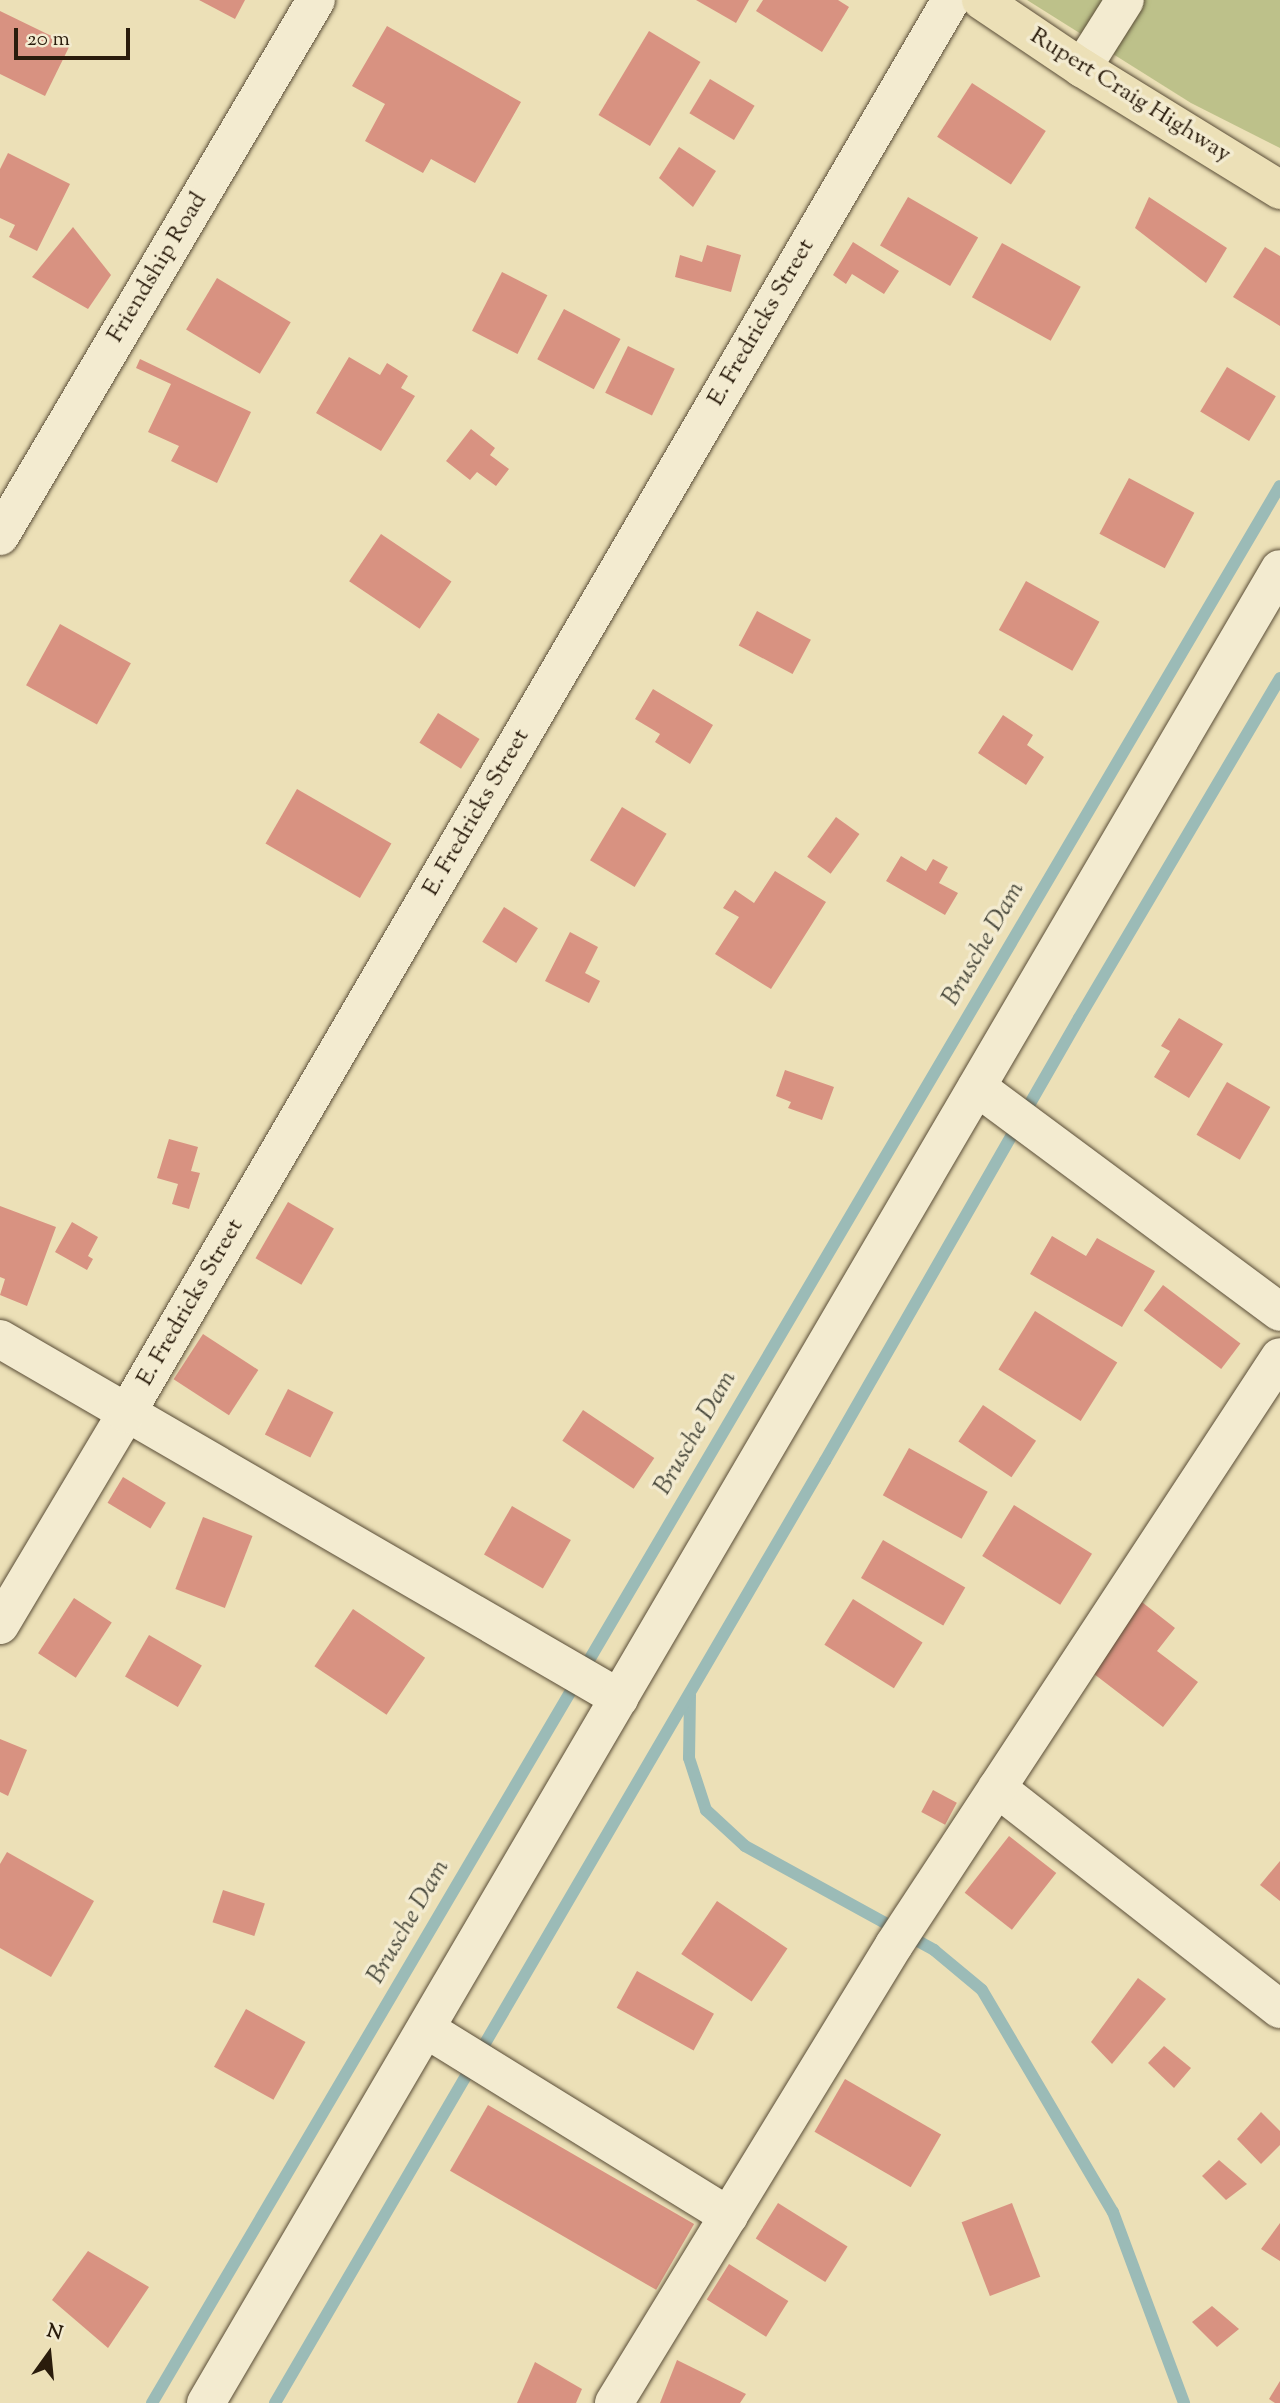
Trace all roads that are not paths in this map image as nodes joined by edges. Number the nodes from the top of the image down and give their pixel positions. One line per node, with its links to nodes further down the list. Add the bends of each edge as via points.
1 (316, 0): 7 (street, Friendship Road)
2 (951, 0): 13 (street, E. Fredricks Street)
3 (981, 0): 5 (main road, Rupert Craig Highway)
4 (1125, 0): 5 (street)
5 (1082, 68): 6 (main road, Rupert Craig Highway)
6 (1280, 190)
7 (0, 536)
8 (1280, 569): 9 (street)
9 (983, 1092): 10 (street); 15 (street)
10 (1280, 1312)
11 (0, 1339): 13 (street)
12 (1280, 1357): 16 (street)
13 (126, 1414): 14 (street, E. Fredricks Street); 15 (street)
14 (0, 1625)
15 (619, 1698): 18 (street)
16 (998, 1788): 17 (street); 19 (street, via 894,1945)
17 (1280, 2009)
18 (426, 2029): 19 (street); 20 (street)
19 (729, 2216): 21 (street)
20 (206, 2403)
21 (614, 2403)

